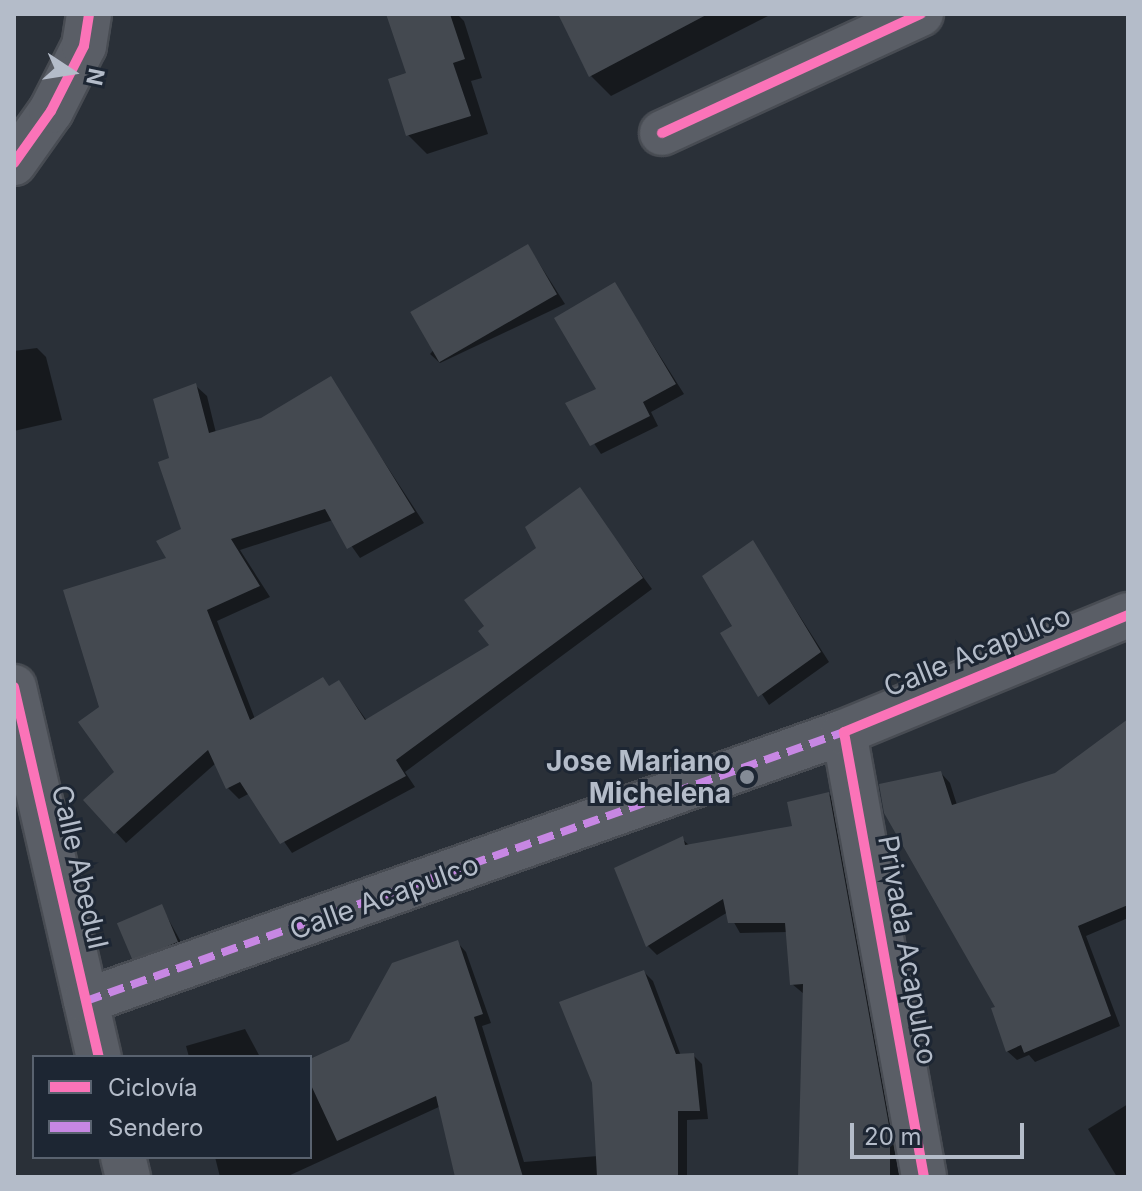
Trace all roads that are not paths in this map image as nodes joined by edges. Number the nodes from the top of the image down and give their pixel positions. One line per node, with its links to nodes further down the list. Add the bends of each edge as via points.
1 (89, 14): 4 (street, via 84,46 51,111)
2 (921, 14): 3 (street)
3 (662, 133)
4 (14, 163)
5 (1128, 615): 7 (street, Calle Acapulco)
6 (14, 687): 8 (street, Calle Abedul)
7 (844, 732): 8 (street, Calle Acapulco); 10 (street, Privada Acapulco)
8 (86, 1001): 9 (street, Calle Abedul)
9 (99, 1055)
10 (924, 1177)

